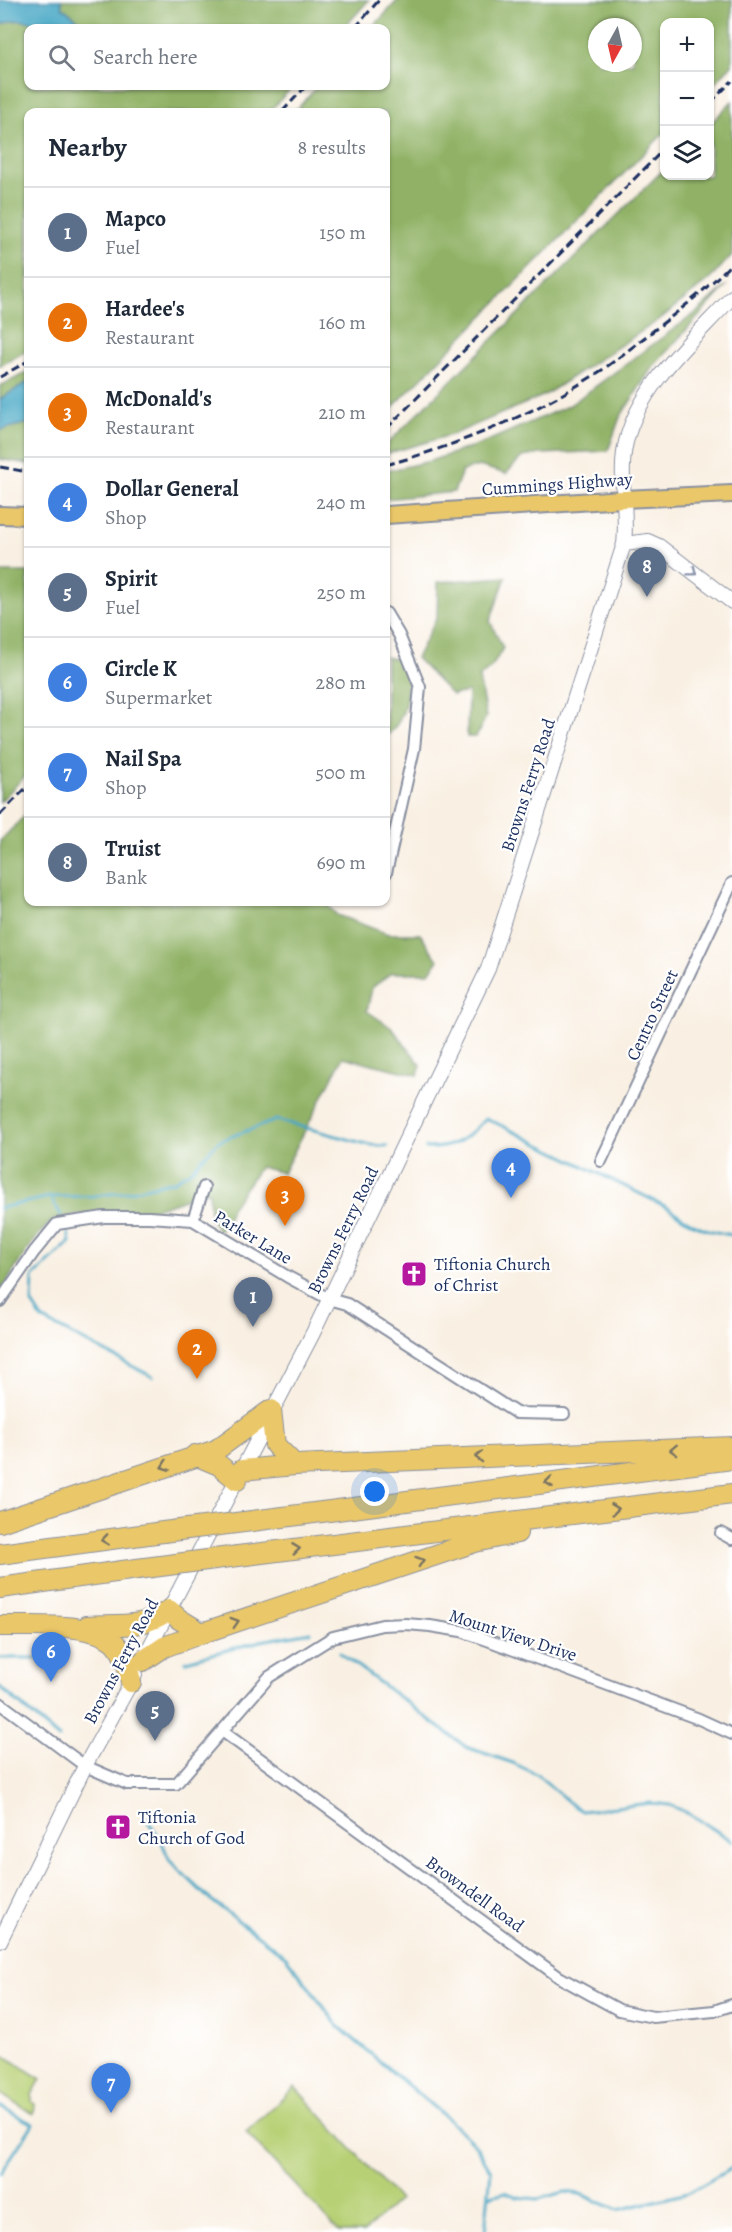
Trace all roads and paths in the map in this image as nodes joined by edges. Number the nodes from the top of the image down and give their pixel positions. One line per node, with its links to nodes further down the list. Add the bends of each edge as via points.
1 (732, 297): 3 (street, Browns Ferry Road, via 643,399 626,443)
2 (732, 494): 3 (main road, Cummings Highway)
3 (623, 499): 5 (main road, Cummings Highway); 7 (street, Browns Ferry Road)
4 (0, 515): 6 (main road)
5 (390, 515)
6 (24, 516)
7 (624, 544): 8 (street, one-way to 8, via 648,541 659,546); 15 (street, Browns Ferry Road, via 489,969)
8 (732, 602)
9 (390, 620): 10 (street, via 420,687 414,749)
10 (390, 855)
11 (732, 883): 12 (street, Centro Street)
12 (601, 1161)
13 (204, 1187): 14 (street)
14 (193, 1220): 15 (street, Parker Lane); 16 (street, Parker Lane, via 104,1216 57,1224)
15 (329, 1299): 17 (street, Browns Ferry Road); 18 (street, Parker Lane, via 347,1304 516,1413)
16 (0, 1301)
17 (271, 1410): 20 (highway, via 216,1450); 22 (highway, via 274,1445); 23 (street, Browns Ferry Road)
18 (564, 1414)
19 (732, 1447): 22 (highway, one-way to 22)
20 (195, 1455): 23 (highway); 26 (highway, one-way to 26)
21 (732, 1459): 29 (highway, one-way to 29, bridge)
22 (295, 1465): 23 (highway)
23 (239, 1475): 31 (street, Browns Ferry Road)
24 (732, 1494): 25 (highway, one-way to 24)
25 (574, 1515): 30 (highway, one-way to 25, bridge); 34 (highway, one-way to 25, via 476,1542 550,1525)
26 (0, 1522)
27 (721, 1533): 28 (street)
28 (732, 1539)
29 (0, 1554)
30 (0, 1588)
31 (169, 1610): 33 (highway, via 145,1623); 34 (highway); 35 (street, Browns Ferry Road)
32 (0, 1626): 33 (highway)
33 (55, 1627): 36 (highway, via 100,1633 114,1642 128,1664)
34 (202, 1634): 35 (highway, via 164,1647)
35 (143, 1660): 36 (street, Browns Ferry Road)
36 (131, 1683): 40 (street, Browns Ferry Road)
37 (0, 1703): 40 (street, Mount View Drive)
38 (222, 1731): 39 (street, Mount View Drive, via 269,1677 333,1637 382,1625 406,1624 461,1631); 40 (street, Mount View Drive, via 176,1784 127,1784); 42 (street, Browndell Road, via 586,1993 619,2010 653,2018 714,2012)
39 (732, 1734)
40 (85, 1766): 41 (street, Browns Ferry Road)
41 (0, 1941)
42 (732, 2005)

